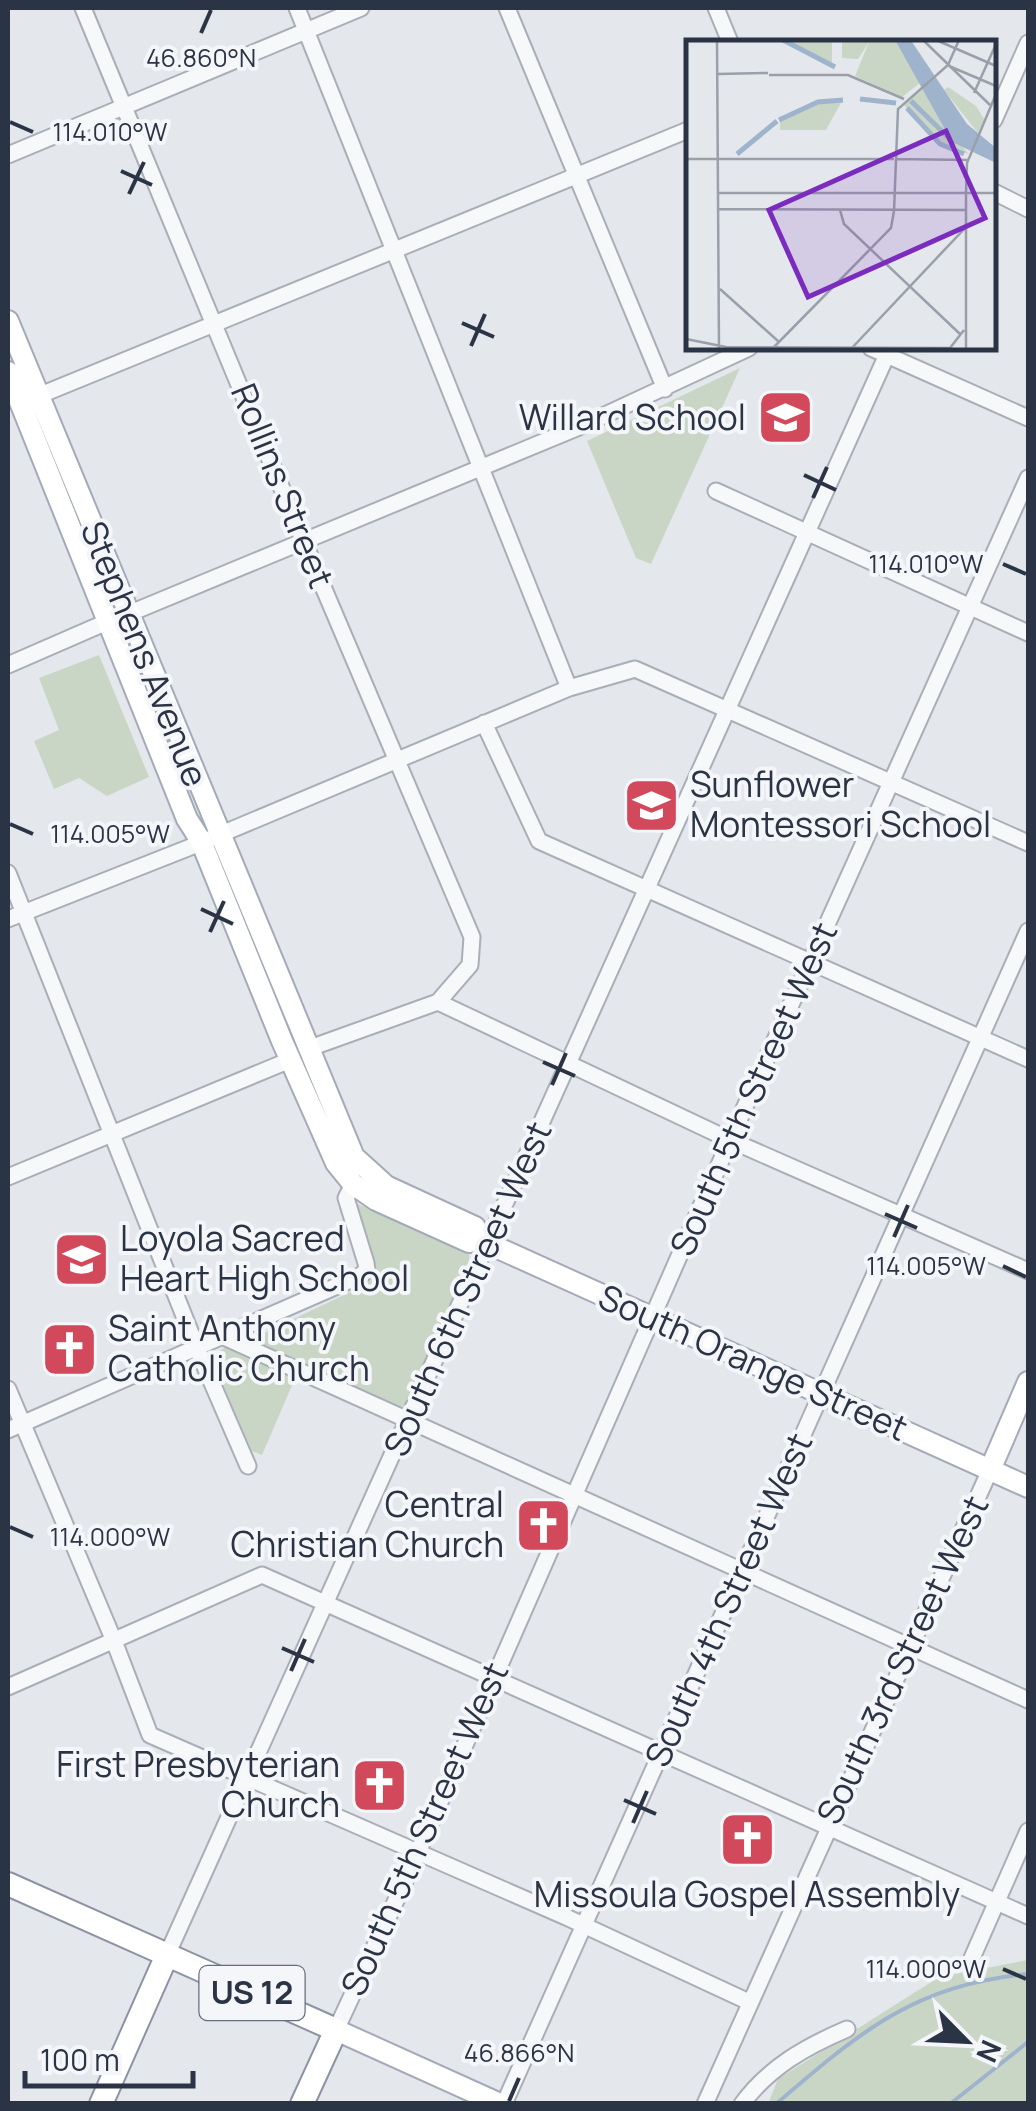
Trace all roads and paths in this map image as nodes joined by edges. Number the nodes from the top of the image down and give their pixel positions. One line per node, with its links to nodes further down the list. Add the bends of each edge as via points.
1 (83, 8): 9 (street, Rollins Street)
2 (297, 8): 6 (street)
3 (362, 8): 6 (street)
4 (507, 8): 13 (street)
5 (716, 8): 7 (street)
6 (307, 31): 9 (street); 16 (street)
7 (729, 40)
8 (1028, 43): 10 (street)
9 (125, 105): 12 (street); 18 (street, Rollins Street)
10 (996, 115)
11 (686, 131): 13 (street)
12 (8, 154)
13 (576, 175): 16 (street); 22 (street)
14 (996, 193): 15 (street)
15 (1028, 209)
16 (395, 250): 18 (street); 25 (street)
17 (8, 321): 23 (main road, Stephens Avenue)
18 (215, 321): 23 (street); 29 (street, Rollins Street)
19 (745, 350): 22 (street)
20 (889, 351): 24 (street); 28 (street, South 6th Street West)
21 (8, 372): 23 (main road, Stephens Avenue)
22 (665, 389): 25 (street)
23 (22, 403): 31 (main road, Stephens Avenue)
24 (1028, 418)
25 (481, 468): 29 (street); 34 (street)
26 (1028, 478): 30 (street, South 5th Street West)
27 (716, 491): 28 (street)
28 (808, 534): 30 (street); 35 (street, South 6th Street West)
29 (304, 542): 31 (street); 37 (street, Rollins Street)
30 (972, 606): 32 (street); 38 (street, South 5th Street West)
31 (118, 618): 33 (street); 39 (main road, Stephens Avenue, via 187,818)
32 (1028, 632)
33 (8, 666)
34 (569, 688): 35 (street, via 635,669); 36 (street)
35 (728, 709): 38 (street); 42 (street, South 6th Street West)
36 (484, 724): 37 (street); 42 (street, via 539,840)
37 (396, 760): 39 (street); 46 (street, Rollins Street, via 472,937 470,965)
38 (891, 784): 40 (street); 45 (street, South 5th Street West)
39 (210, 838): 43 (street); 48 (main road, Stephens Avenue); 50 (main road, Stephens Avenue)
40 (1028, 843)
41 (8, 874): 43 (street)
42 (648, 890): 45 (street); 51 (street, South 6th Street West)
43 (15, 915): 52 (street)
44 (1028, 931): 47 (street, South 4th Street West)
45 (811, 961): 47 (street); 53 (street, South 5th Street West)
46 (438, 1002): 48 (street); 51 (street)
47 (982, 1037): 49 (street); 56 (street, South 4th Street West)
48 (310, 1048): 57 (main road, Stephens Avenue, via 354,1156 370,1175 475,1227)
49 (1028, 1058)
50 (290, 1060): 52 (street); 55 (main road, Stephens Avenue, via 336,1164)
51 (569, 1066): 53 (street); 57 (street, South 6th Street West)
52 (112, 1133): 54 (street); 61 (street)
53 (730, 1140): 56 (street); 59 (street, South 5th Street West)
54 (8, 1177)
55 (353, 1184): 57 (main road, Stephens Avenue, via 470,1242); 60 (street, via 346,1198 367,1270)
56 (901, 1216): 58 (street); 64 (street, South 4th Street West)
57 (484, 1241): 59 (main road, South Orange Street); 65 (street, South 6th Street West)
58 (1028, 1271)
59 (653, 1315): 64 (main road, South Orange Street); 70 (street, South 5th Street West)
60 (224, 1337): 61 (street); 65 (street)
61 (196, 1346): 66 (street); 67 (street)
62 (1028, 1382): 68 (main road, South 3rd Street West)
63 (8, 1389): 66 (street)
64 (823, 1393): 68 (main road, South Orange Street); 71 (street, South 4th Street West)
65 (408, 1422): 70 (street); 72 (street, South 6th Street West)
66 (15, 1427): 73 (street)
67 (246, 1461)
68 (990, 1470): 69 (main road, South Orange Street); 74 (street, South 3rd Street West)
69 (1028, 1488)
70 (573, 1495): 71 (street); 75 (street, South 5th Street West)
71 (741, 1571): 74 (street); 78 (street, South 4th Street West)
72 (328, 1602): 73 (street, via 262,1574); 75 (street); 79 (street, South 6th Street West)
73 (114, 1641): 76 (street); 79 (street, via 150,1735)
74 (908, 1647): 77 (street); 80 (street, South 3rd Street West)
75 (493, 1676): 78 (street); 82 (street, South 5th Street West)
76 (8, 1687)
77 (1028, 1700)
78 (661, 1751): 80 (street); 86 (street, South 4th Street West)
79 (248, 1778): 82 (street); 87 (street, South 6th Street West)
80 (828, 1824): 84 (street); 89 (street, South 3rd Street West)
81 (1028, 1830): 84 (street)
82 (418, 1852): 86 (street); 91 (street, South 5th Street West)
83 (8, 1884): 87 (highway, US 12)
84 (996, 1901): 85 (street); 88 (street)
85 (1028, 1916)
86 (582, 1925): 89 (street); 94 (street, South 4th Street West)
87 (167, 1956): 91 (highway, US 12); 92 (highway, US 12)
88 (972, 1958)
89 (749, 2002): 95 (street, South 3rd Street West)
90 (848, 2029): 96 (street, via 792,2056)
91 (336, 2030): 93 (highway, US 12); 94 (main road)
92 (101, 2104)
93 (302, 2104)
94 (502, 2104)
95 (705, 2104)
96 (742, 2104)

